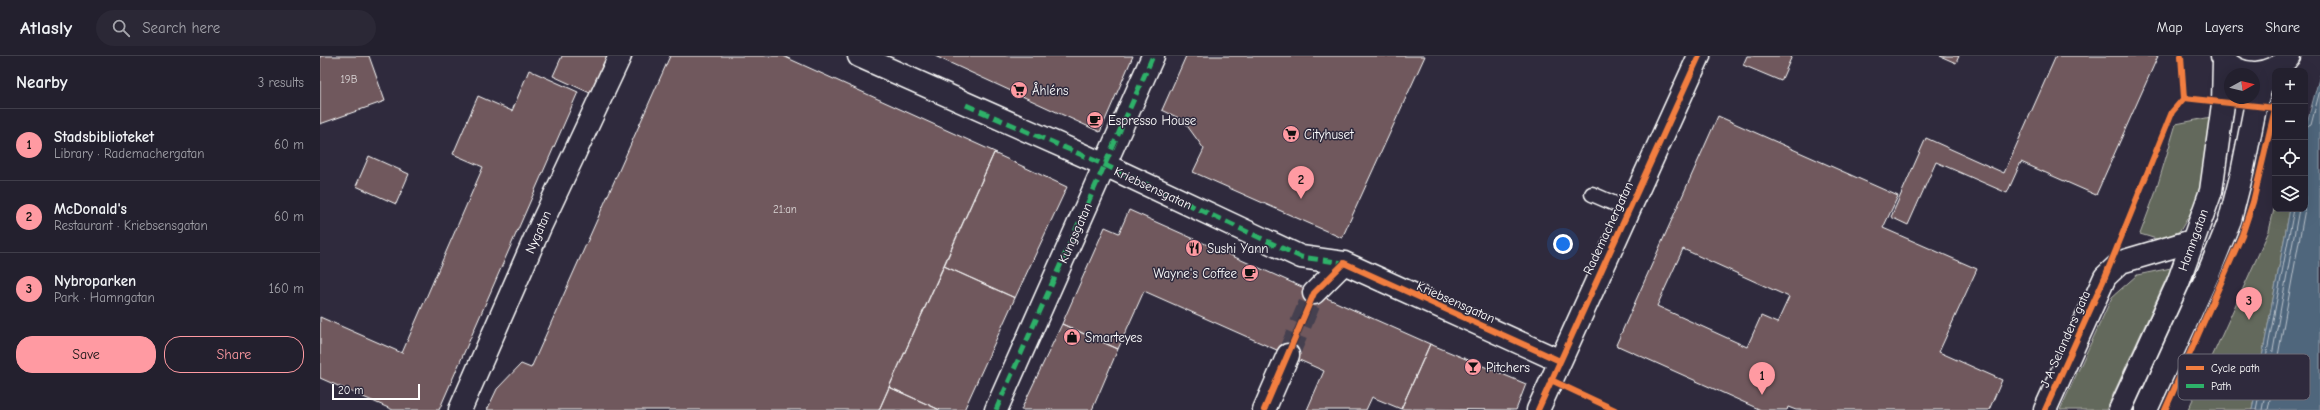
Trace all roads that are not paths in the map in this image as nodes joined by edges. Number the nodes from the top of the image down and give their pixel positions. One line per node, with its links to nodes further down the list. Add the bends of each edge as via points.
1 (620, 56): 15 (street, Nygatan, via 540,227)
2 (859, 56): 7 (street, Kriebsensgatan)
3 (1153, 56): 7 (street, Kungsgatan)
4 (1699, 56): 9 (street, Rademachergatan)
5 (2223, 58): 6 (street, via 2235,68 2248,73 2261,73); 10 (street, Hamngatan, via 2223,104 2211,191)
6 (2281, 63): 21 (street, Hamngatan, via 2261,86 2230,220)
7 (1104, 165): 11 (street, Kriebsensgatan, via 1301,257); 16 (street, Kungsgatan)
8 (1592, 194): 9 (lane)
9 (1629, 210): 14 (street, Rademachergatan)
10 (2192, 241): 19 (street, J A Selanders gata, via 2121,262 2105,277); 20 (street, Hamngatan, via 2178,283)
11 (1344, 263): 12 (street); 14 (street, Kriebsensgatan)
12 (1314, 292)
13 (1288, 355): 17 (street)
14 (1560, 361): 18 (street, Rademachergatan)
15 (460, 410)
16 (996, 410)
17 (1264, 410)
18 (1538, 410)
19 (2045, 410)
20 (2120, 410)
21 (2146, 410)

